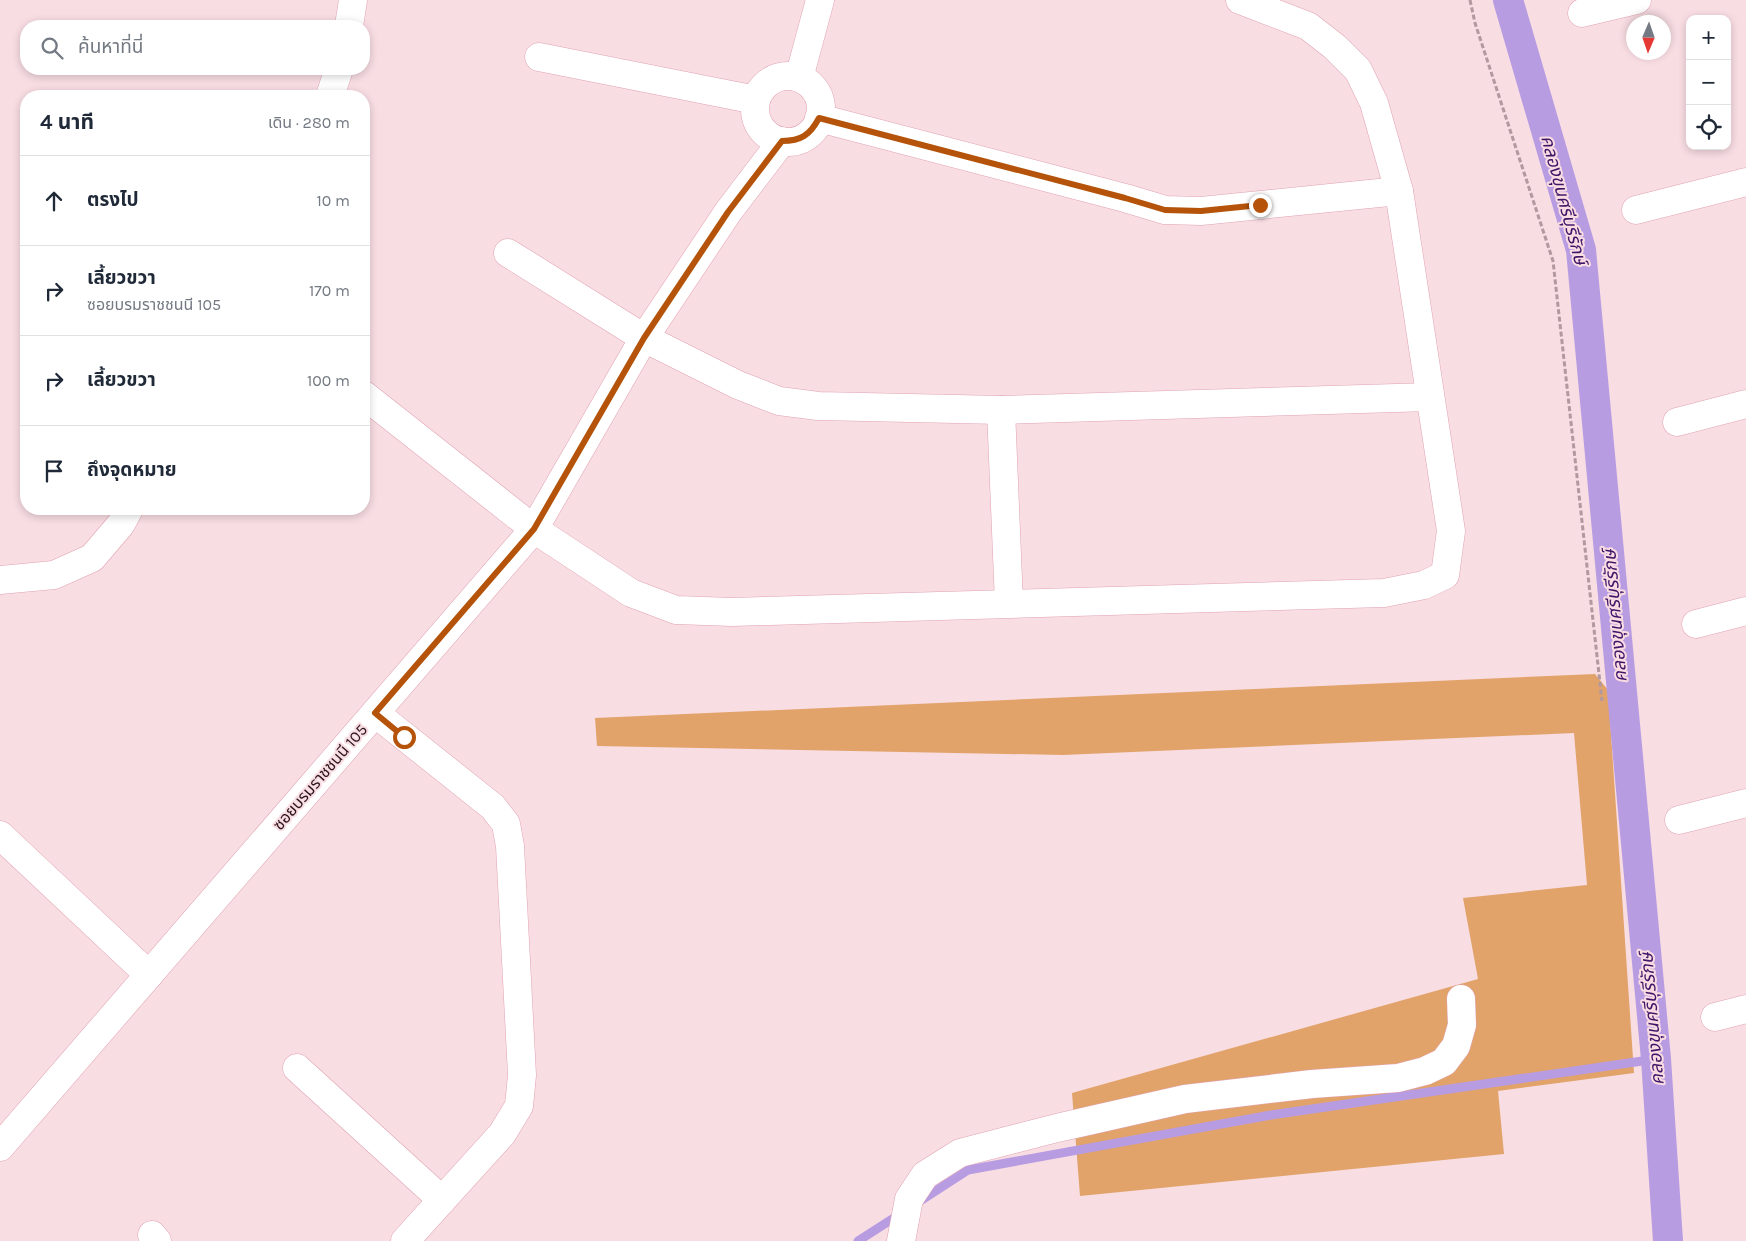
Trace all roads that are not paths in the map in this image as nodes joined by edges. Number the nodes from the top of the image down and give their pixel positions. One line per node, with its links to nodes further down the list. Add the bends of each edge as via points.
1 (353, 0): 6 (street)
2 (820, 0): 9 (street)
3 (1240, 0): 15 (street, via 1308,26 1358,70 1374,103)
4 (1637, 0): 5 (street)
5 (1582, 13)
6 (351, 20)
7 (540, 56): 11 (street)
8 (337, 75): 10 (street)
9 (799, 78): 11 (street, via 789,75 768,82); 12 (street, via 808,83 820,99)
10 (332, 90)
11 (756, 100): 13 (street, via 754,110 762,131)
12 (819, 118): 13 (street, via 805,137); 15 (street, via 1165,210 1201,211)
13 (782, 141): 18 (street, ซอยบรมราชชนนี 105, via 728,212)
14 (1746, 182): 16 (street)
15 (1399, 191): 19 (street)
16 (1636, 210)
17 (508, 253): 18 (street)
18 (644, 338): 22 (street, via 738,385 779,401 818,406); 25 (street, ซอยบรมราชชนนี 105)
19 (1430, 397): 22 (street); 27 (street, via 1452,531 1445,574 1424,585 1384,593)
20 (370, 400): 25 (street)
21 (1746, 404): 23 (street)
22 (1001, 410): 27 (street)
23 (1677, 422)
24 (126, 515): 26 (street, via 92,558 54,575)
25 (534, 529): 27 (street, via 631,593 676,610 732,612); 30 (street, ซอยบรมราชชนนี 105)
26 (0, 580)
27 (1008, 603)
28 (1746, 611): 29 (street)
29 (1696, 624)
30 (375, 713): 34 (street, ซอยบรมราชชนนี 105); 40 (street, via 493,806 506,824 510,846 522,1075 519,1106 502,1134)
31 (1746, 803): 32 (street)
32 (1679, 820)
33 (0, 835): 34 (street)
34 (149, 974): 39 (street, ซอยบรมราชชนนี 105)
35 (1461, 999): 41 (street, via 1462,1025 1456,1046 1444,1062 1426,1071 1398,1078 1185,1099 960,1153 925,1175)
36 (1746, 1009): 37 (street)
37 (1715, 1017)
38 (298, 1068): 40 (street)
39 (3, 1136)
40 (442, 1200): 42 (street)
41 (905, 1221)
42 (404, 1241)

